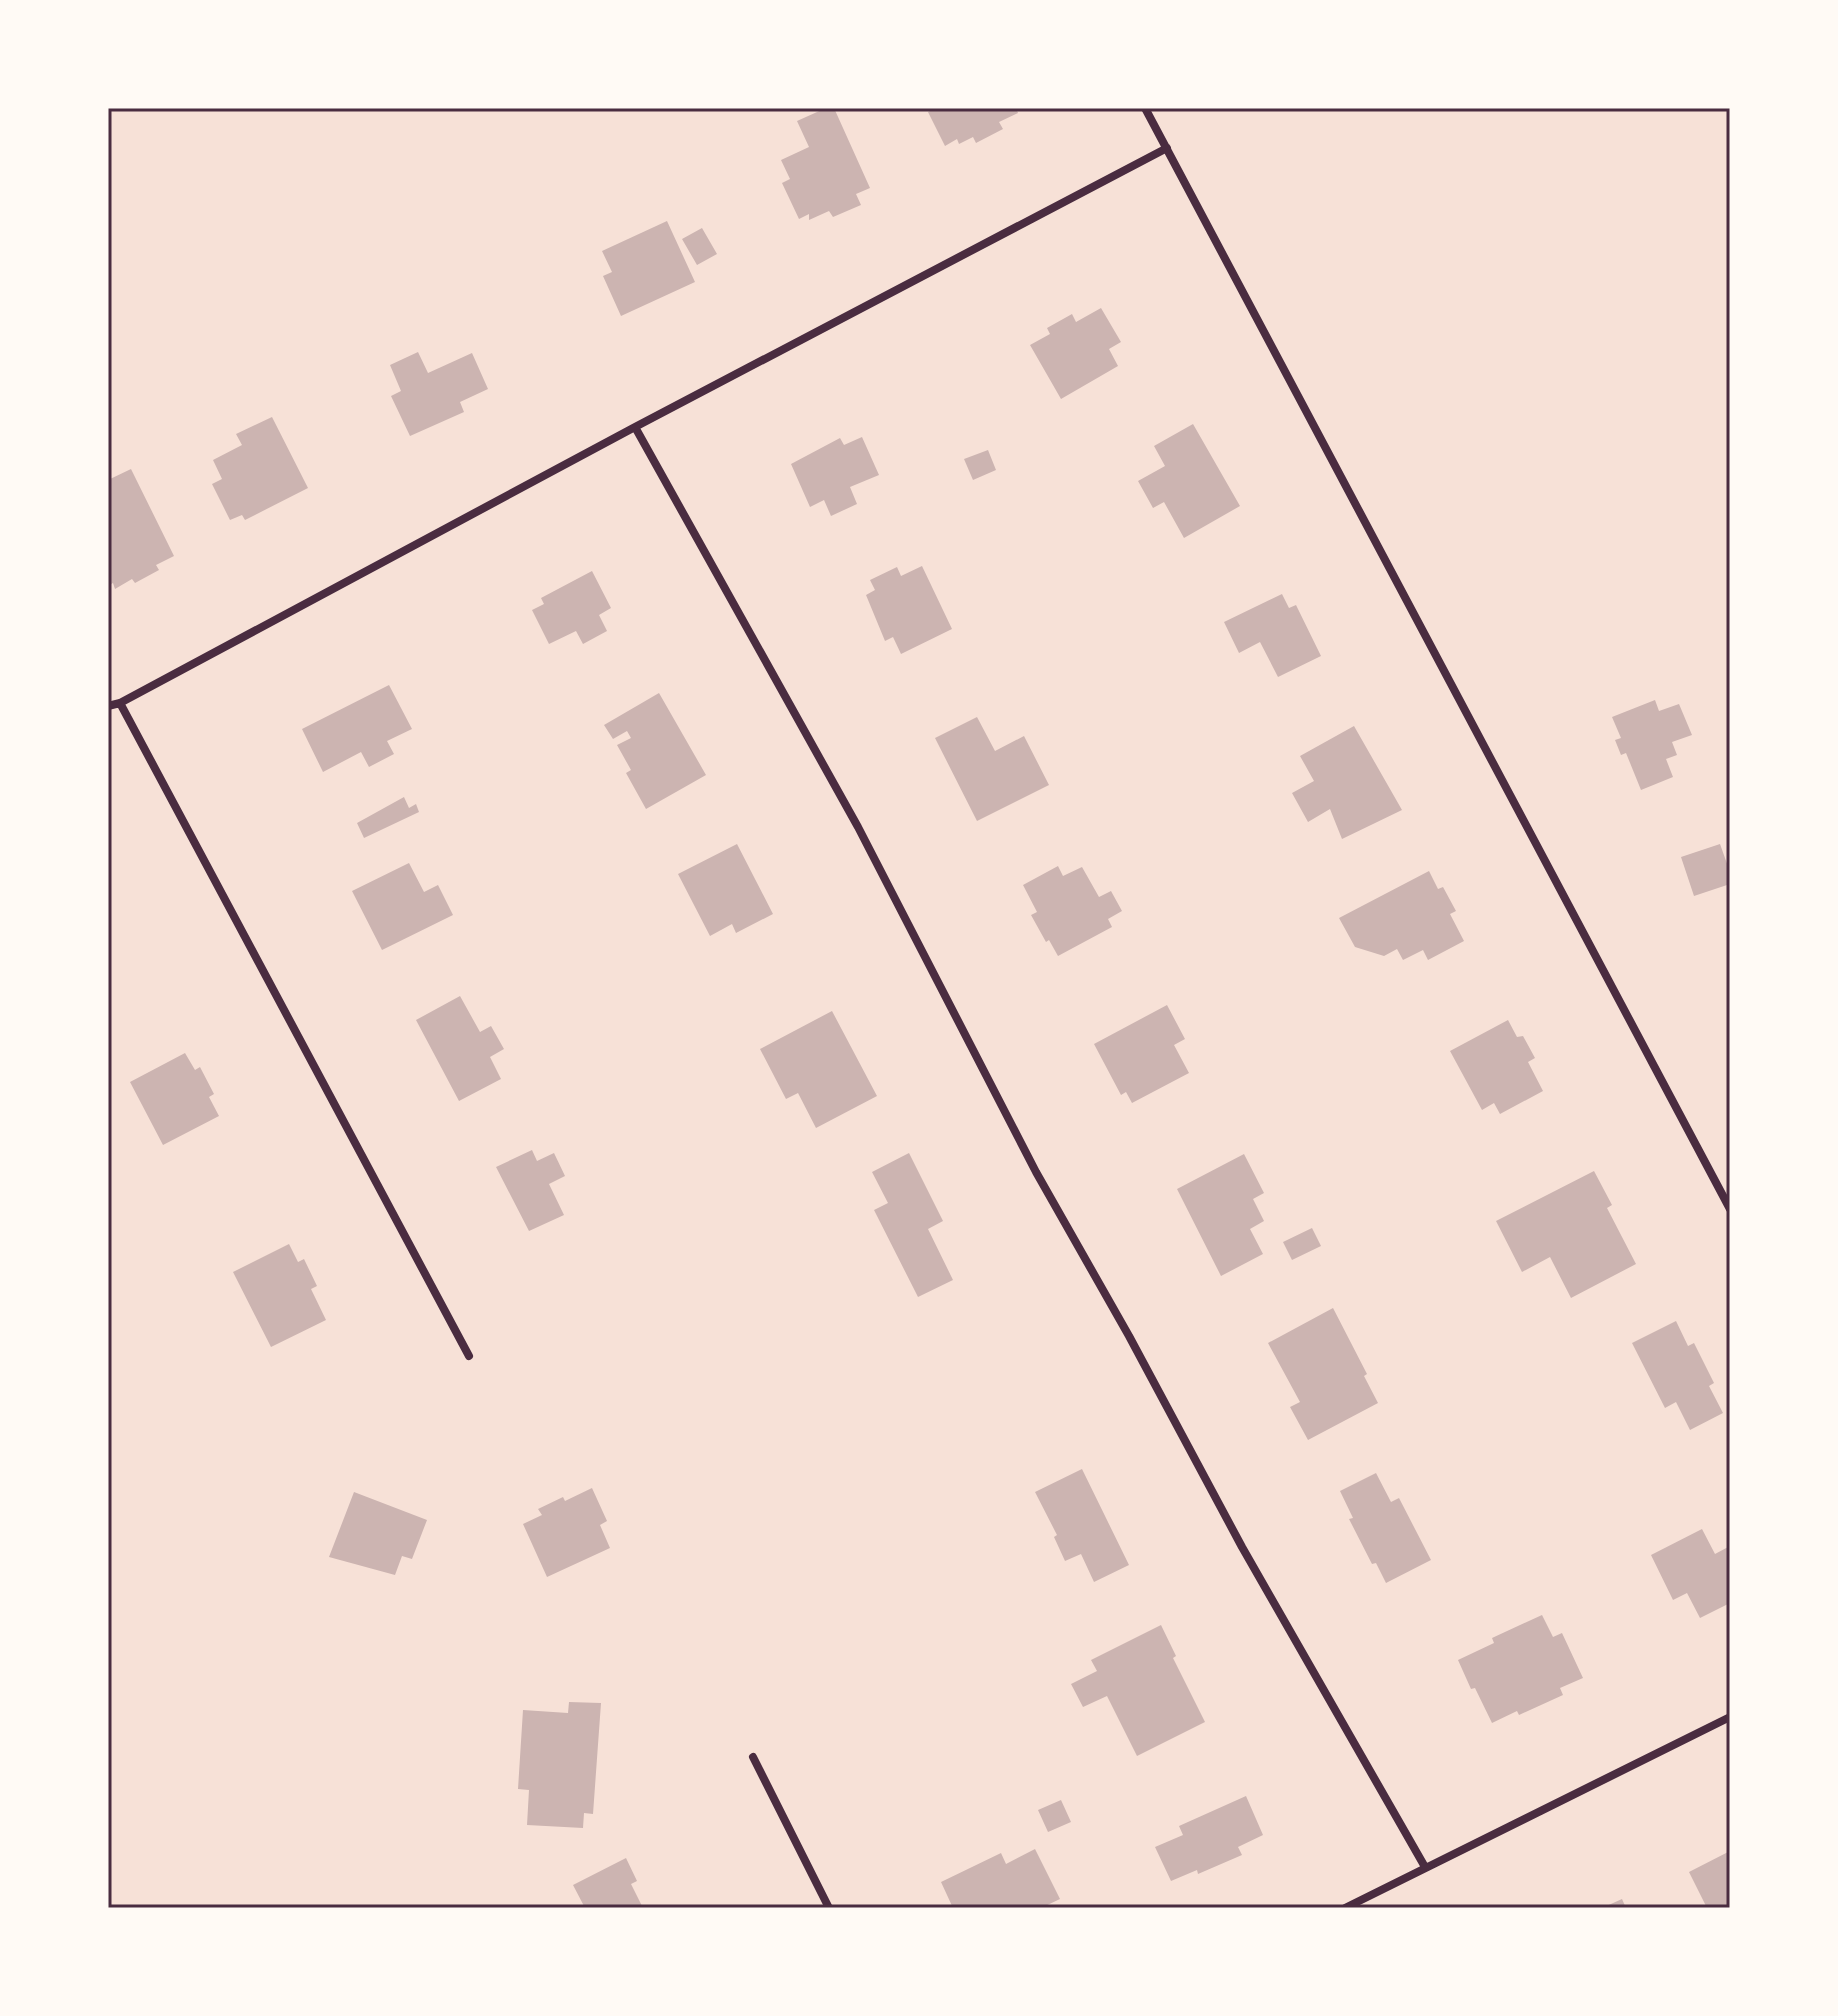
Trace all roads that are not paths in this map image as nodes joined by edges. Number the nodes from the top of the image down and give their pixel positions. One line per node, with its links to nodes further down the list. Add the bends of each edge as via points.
1 (1145, 108): 2 (street)
2 (1167, 148): 3 (street); 6 (street)
3 (635, 427): 4 (street); 10 (street, via 858,827 1036,1172)
4 (120, 703): 5 (street); 7 (street)
5 (108, 706)
6 (1730, 1209)
7 (469, 1356)
8 (1730, 1717): 10 (street)
9 (753, 1757): 11 (street)
10 (1425, 1867): 12 (street)
11 (829, 1908)
12 (1345, 1908)

